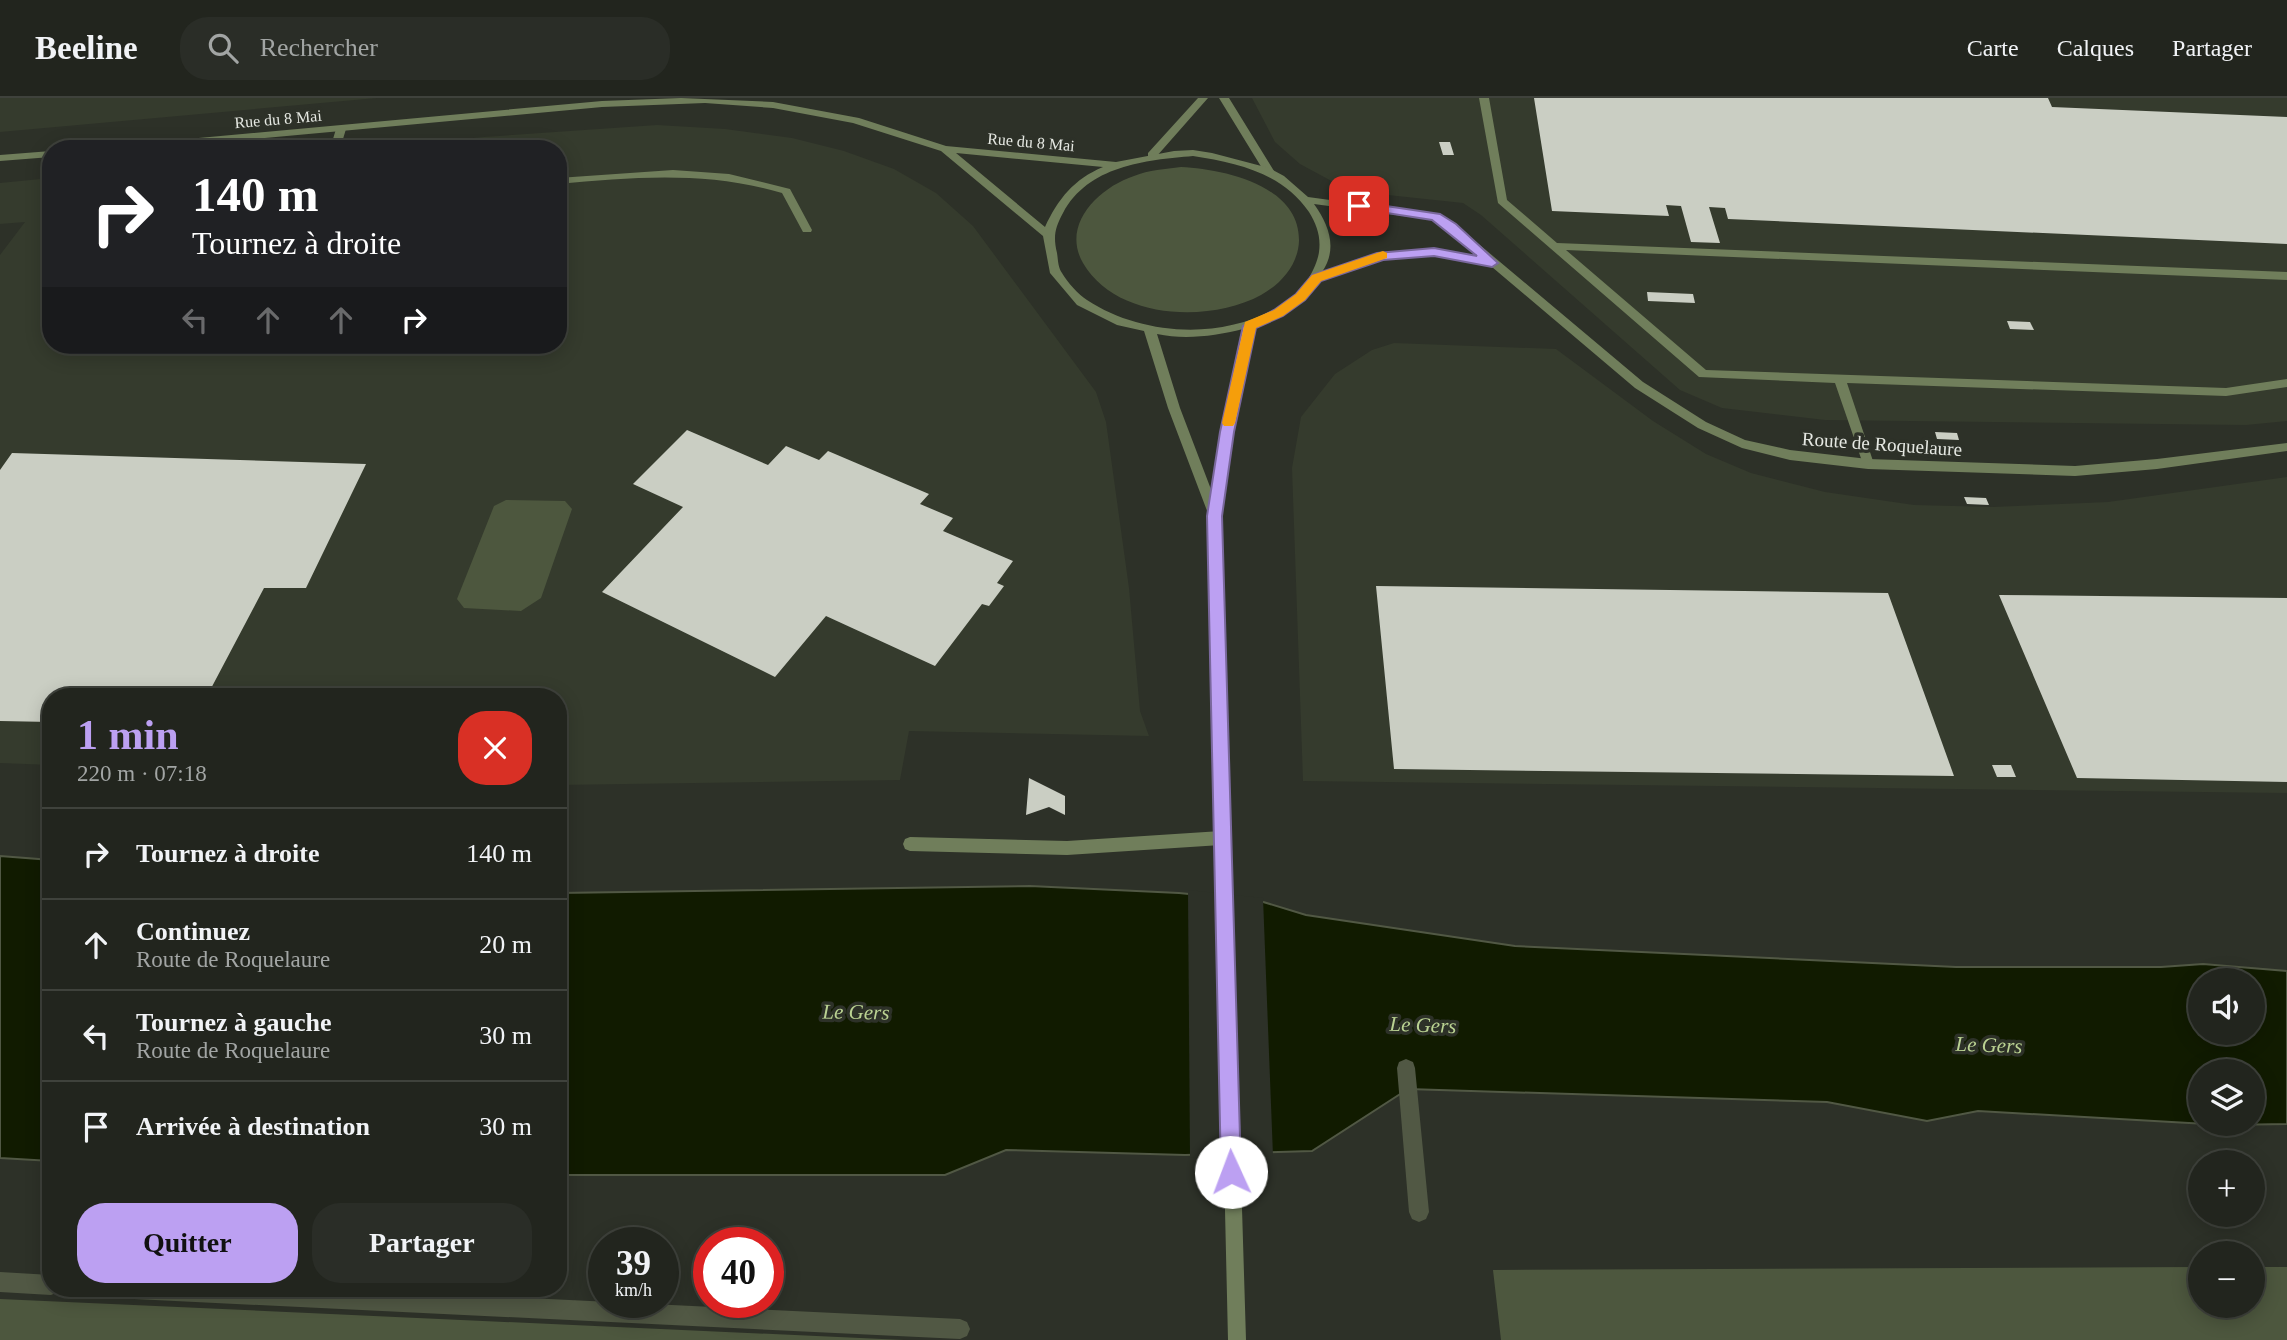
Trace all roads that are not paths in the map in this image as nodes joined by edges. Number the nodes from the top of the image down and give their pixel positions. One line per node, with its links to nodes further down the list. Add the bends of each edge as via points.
1 (1203, 98): 9 (street)
2 (1224, 98): 12 (street)
3 (1484, 98): 17 (street, via 1502,201)
4 (341, 129): 5 (street, Rue du 8 Mai); 6 (street); 7 (street, Rue du 8 Mai, via 602,104 705,100 773,105 855,120)
5 (214, 140)
6 (338, 140)
7 (945, 149): 11 (street, Rue du 8 Mai); 16 (street, Rue du 8 Mai)
8 (42, 155): 10 (street)
9 (1153, 155): 11 (street); 12 (street, via 1233,158)
10 (0, 158)
11 (1114, 165): 16 (street, via 1082,183 1066,199)
12 (1269, 171): 14 (street)
13 (567, 180): 15 (street, via 699,172 754,180 786,191)
14 (1308, 200): 18 (street, Route de Roquelaure, via 1436,216); 20 (street, via 1322,225 1326,252)
15 (807, 230)
16 (1048, 235): 22 (street, via 1051,259 1062,283 1084,303 1114,320)
17 (1554, 246): 19 (street); 23 (street, via 1703,374)
18 (1492, 263): 20 (street, Route de Roquelaure, via 1434,252 1408,253 1381,256); 26 (street, Route de Roquelaure, via 1639,385 1702,425 1742,444)
19 (2287, 276)
20 (1317, 278): 21 (street, via 1301,297)
21 (1250, 326): 22 (street, via 1183,334); 27 (street)
22 (1150, 331): 27 (street)
23 (1840, 379): 24 (street, via 2225,392); 26 (street)
24 (2287, 383)
25 (2287, 447): 26 (street, Route de Roquelaure, via 2075,471)
26 (1868, 464)
27 (1214, 516): 28 (street)
28 (1222, 838): 29 (street, via 1067,848); 30 (street)
29 (910, 844)
30 (1237, 1340)

